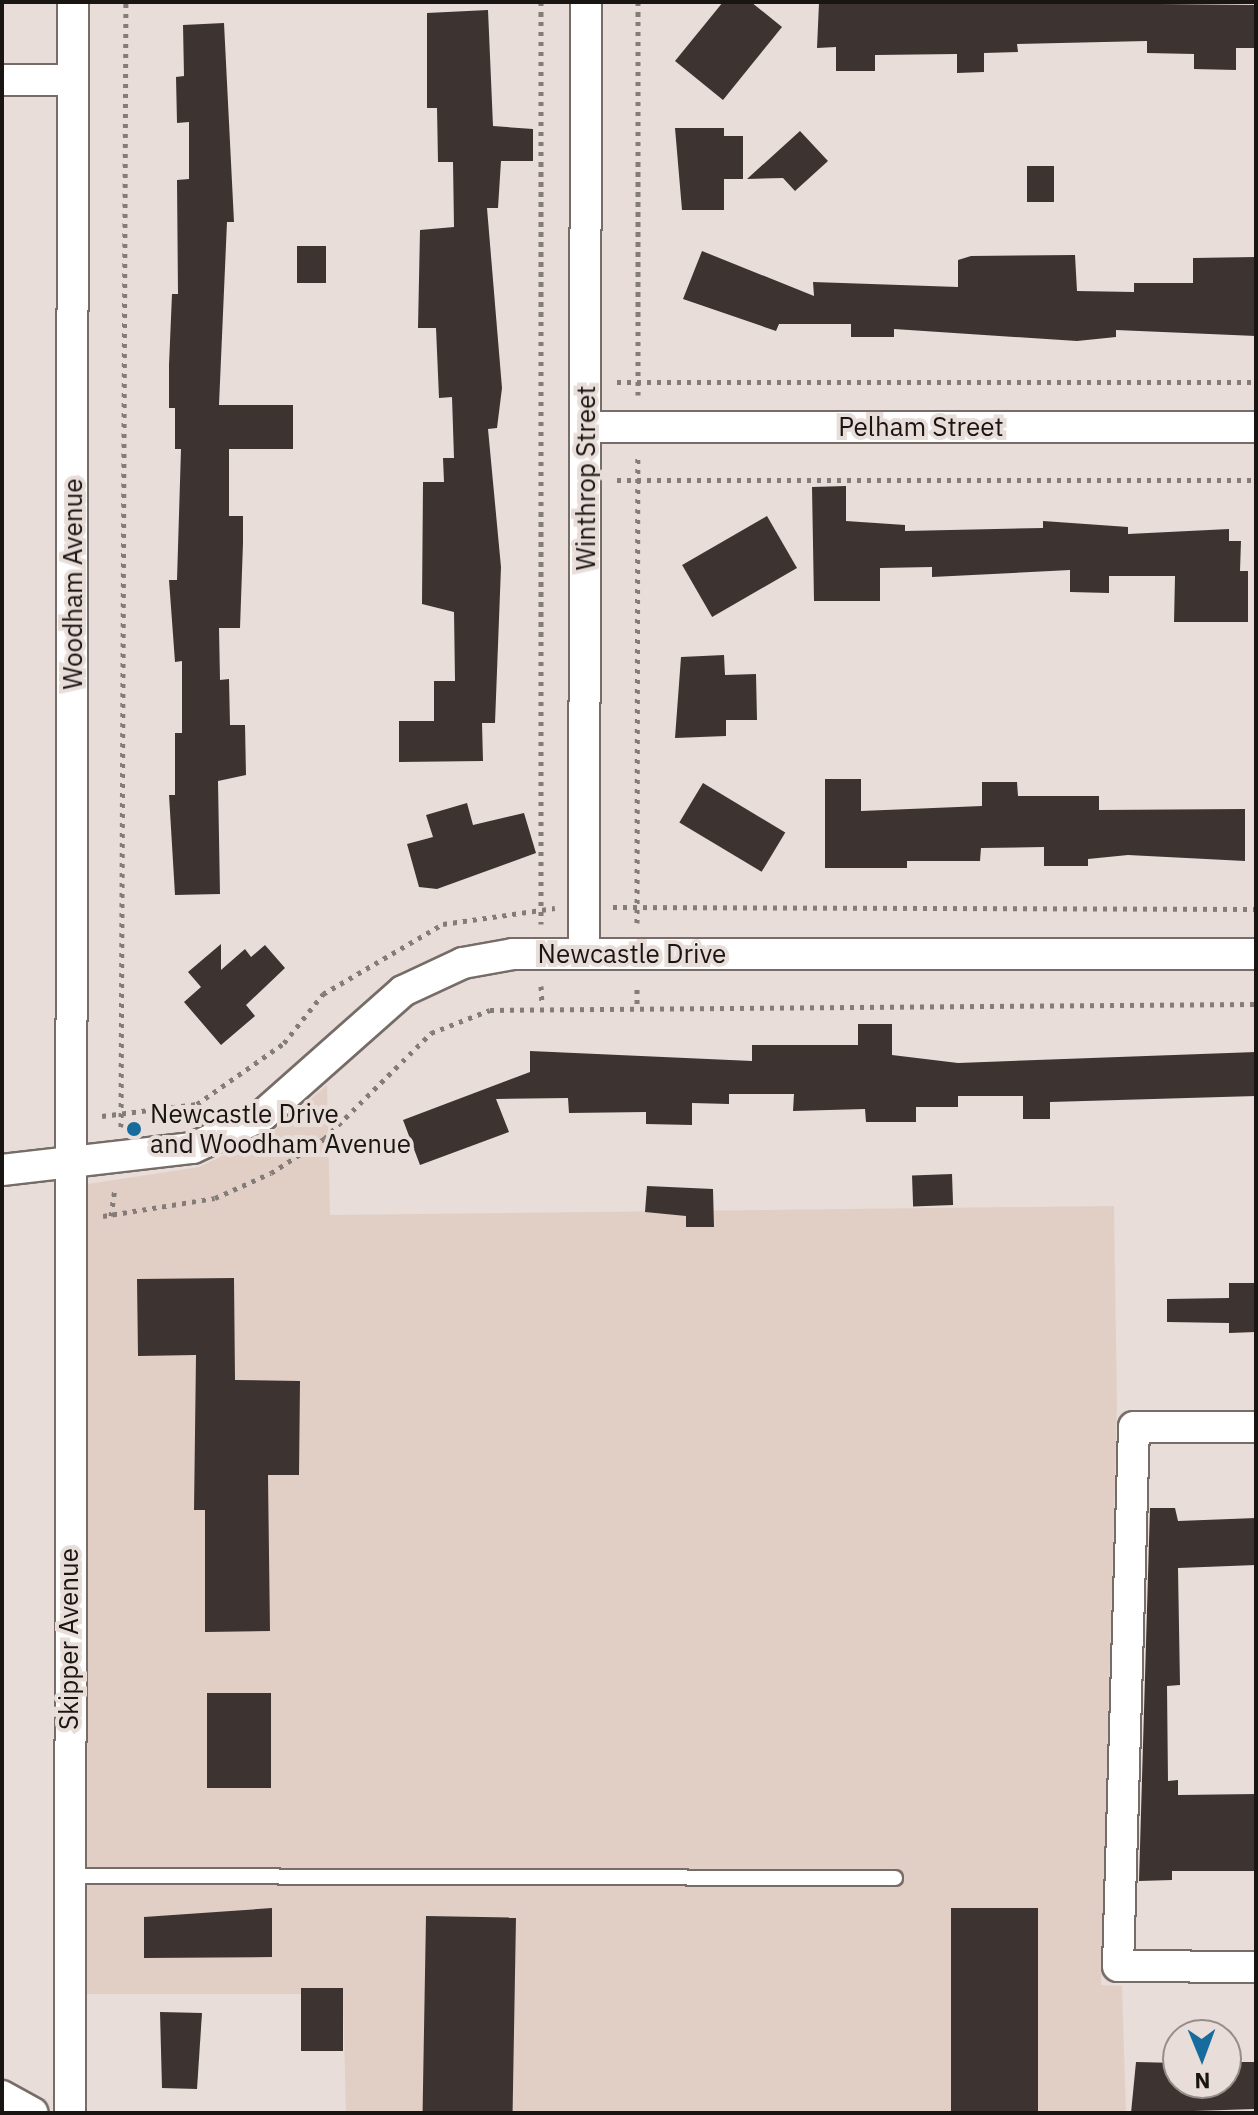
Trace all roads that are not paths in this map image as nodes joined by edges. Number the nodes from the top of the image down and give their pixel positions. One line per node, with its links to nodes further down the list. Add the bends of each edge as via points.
1 (73, 2): 4 (street, Woodham Avenue)
2 (586, 2): 5 (street, Winthrop Street)
3 (2, 80): 4 (street)
4 (73, 80): 9 (street, Woodham Avenue)
5 (586, 427): 6 (street, Pelham Street); 7 (street, Winthrop Street)
6 (1256, 427)
7 (584, 953): 8 (street, Newcastle Drive); 9 (street, Newcastle Drive, via 463,963 423,979 372,1013 263,1115 193,1148)
8 (1256, 954)
9 (71, 1166): 10 (street, Newcastle Drive); 12 (street, Skipper Avenue)
10 (2, 1170)
11 (1256, 1427): 14 (street, via 1134,1427 1118,1966)
12 (69, 1876): 13 (lane); 17 (street, Skipper Avenue)
13 (895, 1878)
14 (1256, 1967)
15 (2, 2096): 16 (street)
16 (33, 2113)
17 (70, 2113)

